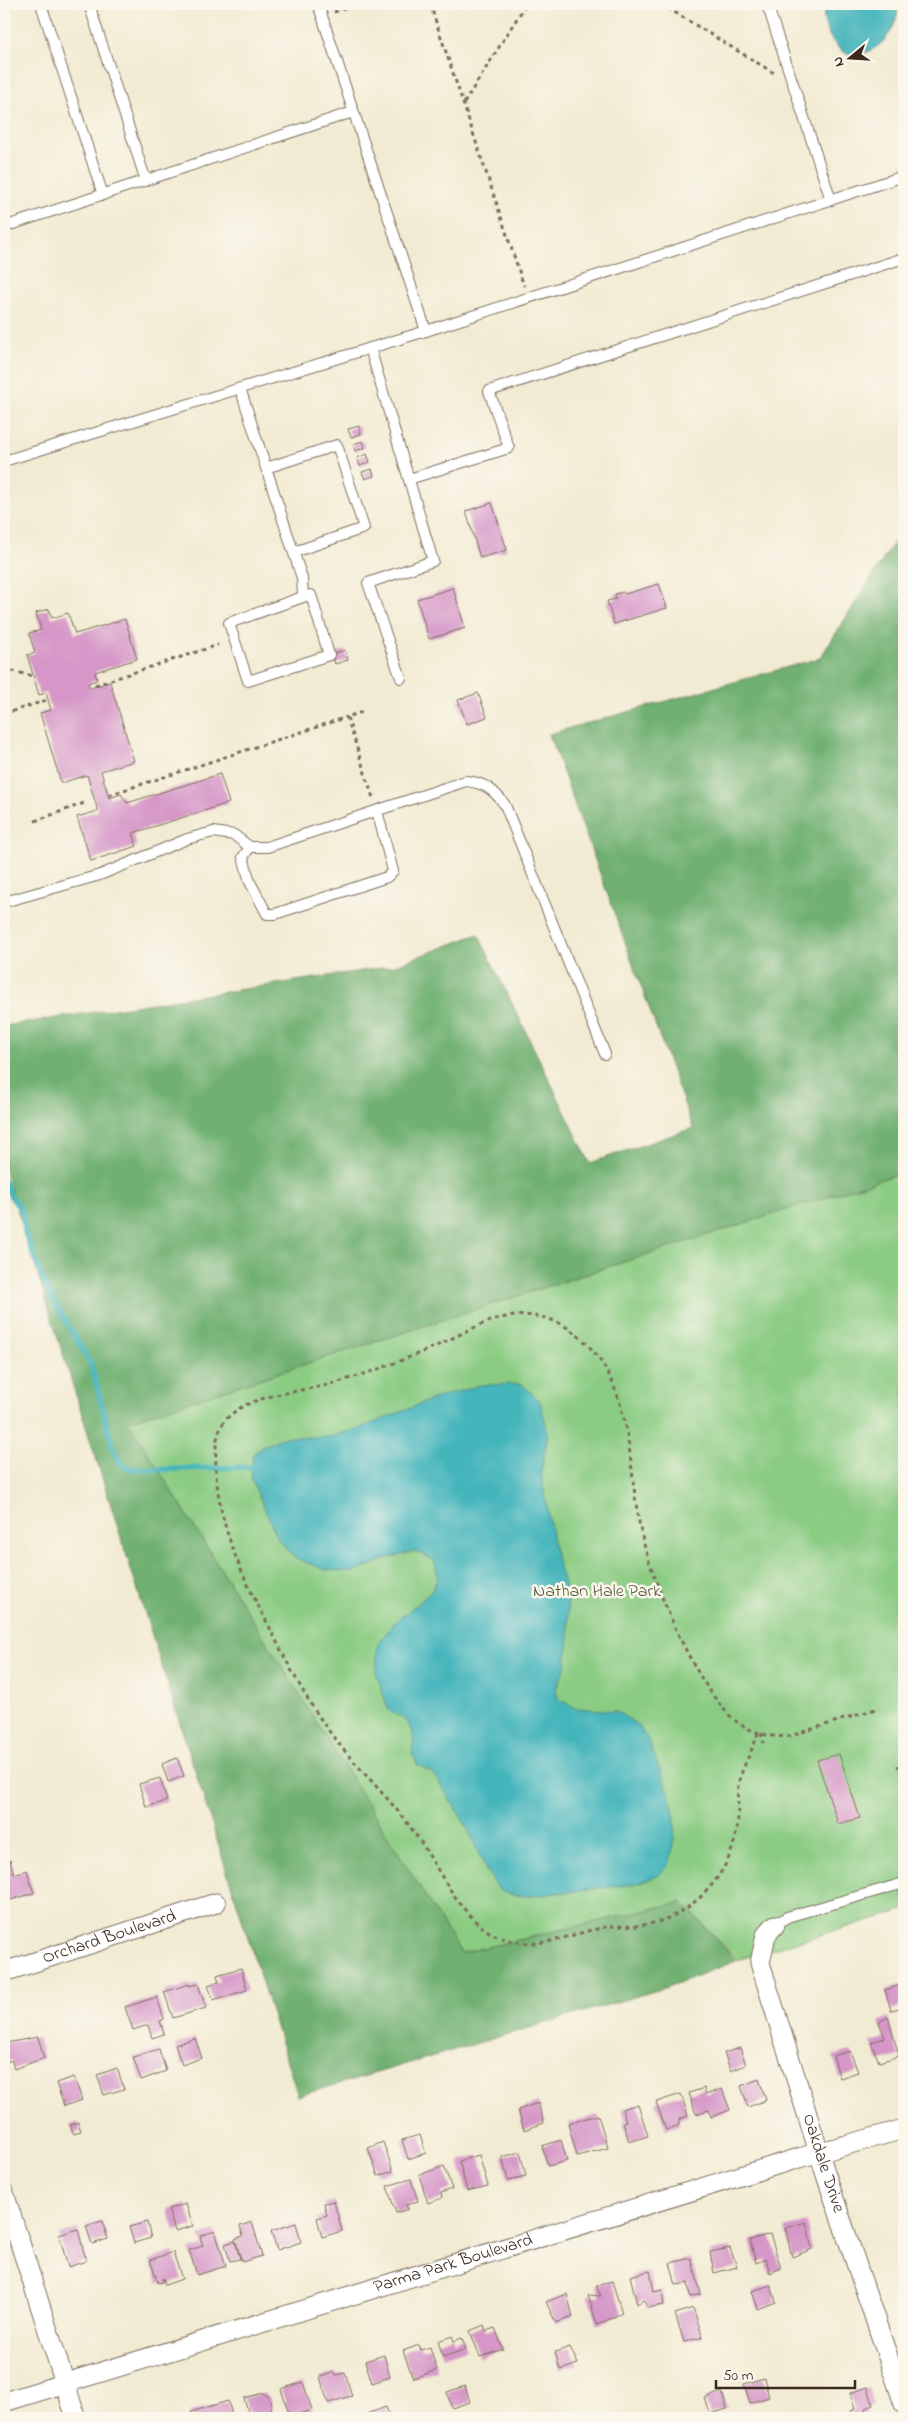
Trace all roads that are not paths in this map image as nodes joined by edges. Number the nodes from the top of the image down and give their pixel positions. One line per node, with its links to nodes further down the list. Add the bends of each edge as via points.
1 (41, 4): 8 (lane)
2 (88, 4): 7 (lane)
3 (318, 4): 5 (lane)
4 (767, 4): 9 (lane)
5 (353, 112): 7 (lane); 12 (lane)
6 (904, 176): 9 (lane)
7 (146, 181): 8 (lane)
8 (103, 195): 10 (lane)
9 (831, 200): 12 (lane)
10 (4, 228)
11 (904, 258): 17 (lane, via 489,390 509,448)
12 (426, 331): 13 (lane)
13 (370, 348): 14 (lane); 17 (lane)
14 (240, 388): 15 (lane); 16 (lane)
15 (4, 461)
16 (266, 468): 18 (lane); 18 (lane, via 337,445 364,528)
17 (409, 479): 20 (lane, via 433,561 368,583)
18 (294, 552): 19 (lane, via 302,578)
19 (303, 597): 19 (lane, via 229,623 248,681 329,655 311,595)
20 (401, 678)
21 (376, 811): 22 (lane, via 267,847); 22 (lane, via 393,871 387,877 275,914 267,914 250,882 244,857); 24 (lane, via 466,781 479,782 494,790 505,805)
22 (250, 847): 23 (lane, via 234,835 213,832 187,839 100,875)
23 (4, 902)
24 (605, 1054)
25 (904, 1883): 27 (lane, via 787,1917)
26 (216, 1903): 28 (street, Orchard Boulevard)
27 (775, 1925): 30 (street, Oakdale Drive, via 766,1935 760,1963)
28 (4, 1972)
29 (904, 2128): 30 (street, Parma Park Boulevard)
30 (819, 2152): 32 (street, Parma Park Boulevard); 34 (street, Oakdale Drive)
31 (4, 2193): 32 (street)
32 (65, 2383): 33 (street, Parma Park Boulevard); 35 (street)
33 (4, 2402)
34 (904, 2404)
35 (76, 2418)

